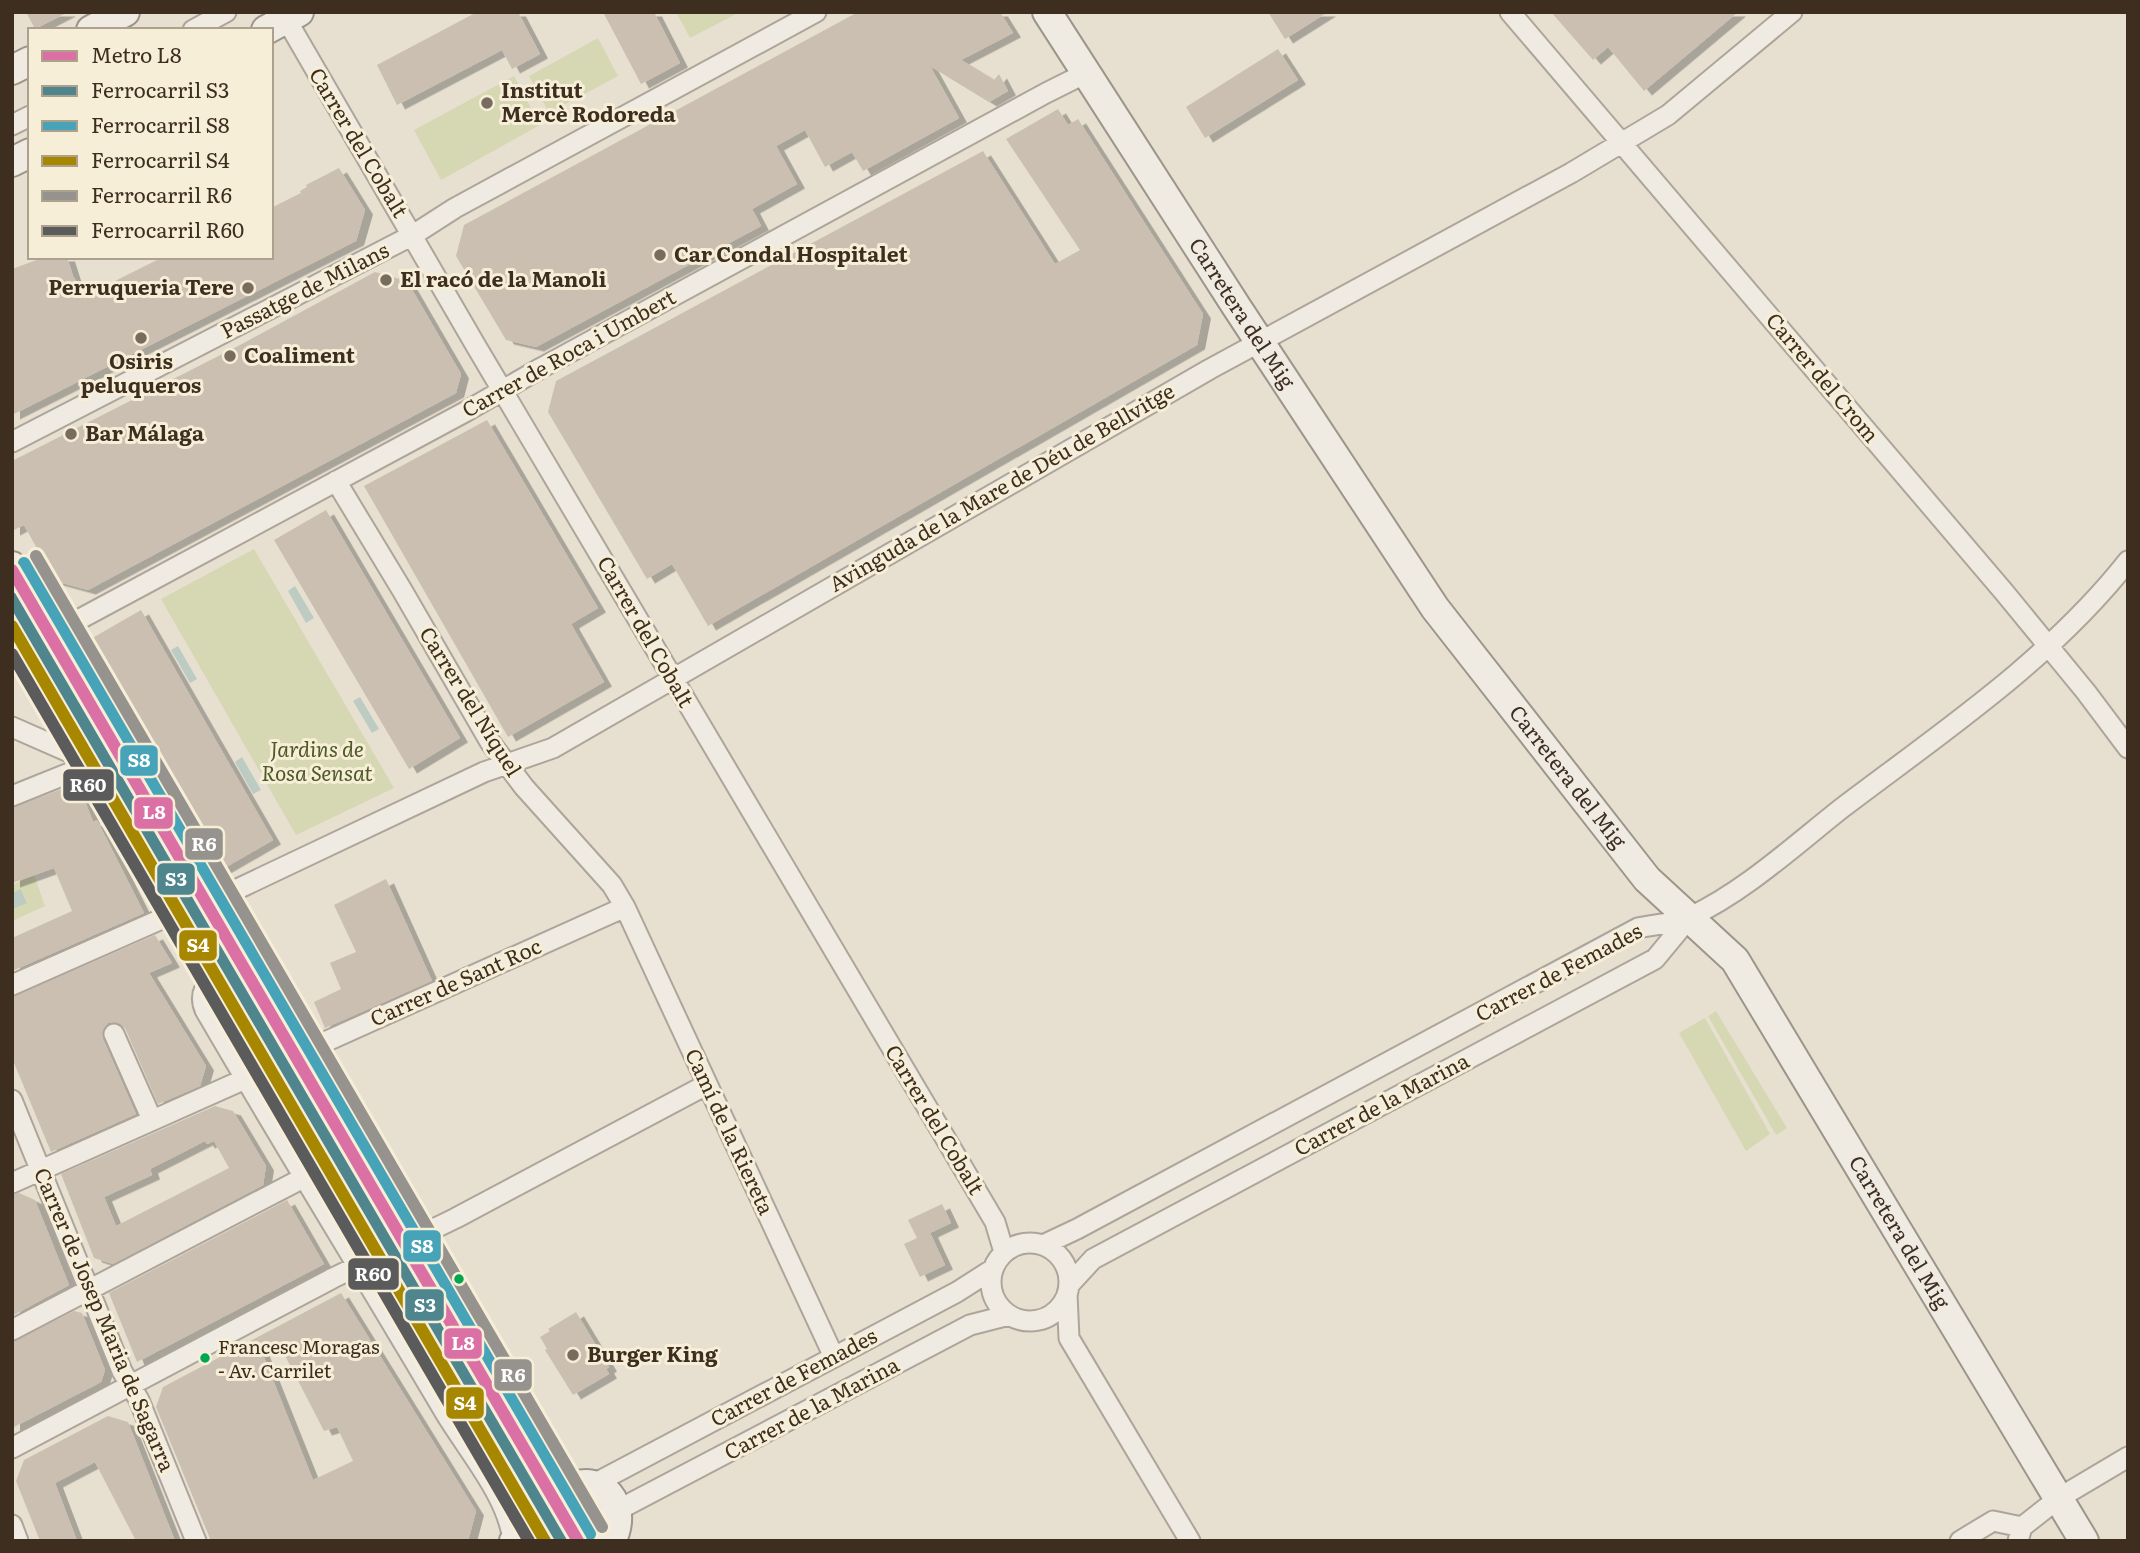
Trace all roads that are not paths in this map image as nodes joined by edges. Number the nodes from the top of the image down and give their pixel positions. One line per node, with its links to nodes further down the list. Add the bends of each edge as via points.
1 (125, 12): 8 (main road)
2 (226, 12): 9 (street)
3 (816, 12): 18 (street, Passatge de Milans)
4 (1047, 12): 12 (main road, Carretera del Mig)
5 (1510, 12): 15 (street, Carrer del Crom)
6 (1792, 12): 15 (street, Avinguda de la Mare de Déu de Bellvitge, via 1668,115)
7 (283, 18): 18 (street, Carrer del Cobalt)
8 (95, 28)
9 (197, 28)
10 (28, 62): 11 (main road)
11 (12, 70)
12 (1086, 73): 19 (main road, Carretera del Mig); 20 (street, Carrer de Roca i Umbert)
13 (28, 117): 14 (street)
14 (12, 125)
15 (1622, 143): 19 (street, Avinguda de la Mare de Déu de Bellvitge); 27 (street, Carrer del Crom)
16 (28, 154): 17 (main road)
17 (12, 162)
18 (413, 235): 20 (street, Carrer del Cobalt); 21 (street, Passatge de Milans)
19 (1259, 342): 28 (street, Avinguda de la Mare de Déu de Bellvitge); 37 (main road, Carretera del Mig, via 1435,608 1641,872)
20 (502, 390): 22 (street, Carrer de Roca i Umbert); 28 (street, Carrer del Cobalt)
21 (12, 442)
22 (336, 481): 26 (street, Carrer de Roca i Umbert); 33 (street, Carrer del Níquel)
23 (2128, 561): 27 (street, Carrer de Femades)
24 (12, 566): 26 (main road)
25 (12, 622): 32 (main road)
26 (52, 634): 30 (main road)
27 (2049, 646): 31 (street, Carrer del Crom); 37 (street, Carrer de Femades, via 1742,886)
28 (671, 678): 33 (street, Avinguda de la Mare de Déu de Bellvitge, via 553,748); 52 (street, Carrer del Cobalt, via 995,1222)
29 (12, 727): 32 (street)
30 (107, 733): 32 (street, via 104,750); 35 (main road)
31 (2128, 748)
32 (94, 763): 34 (street); 35 (main road)
33 (505, 764): 35 (street, Avinguda de la Mare de Déu de Bellvitge); 36 (street, Carrer del Níquel, via 612,885)
34 (12, 796)
35 (191, 907): 38 (main road); 39 (street, Avinguda de la Mare de Déu de Bellvitge); 41 (main road, via 247,982)
36 (625, 907): 41 (street, Carrer de Sant Roc); 43 (street, Camí de la Riereta)
37 (1689, 918): 50 (street, Carrer de Femades, via 1638,928); 55 (street, Carrer de la Marina, via 1655,959 1093,1259); 67 (main road, Carretera del Mig, via 1735,960)
38 (219, 974): 42 (street, via 203,989 201,1000); 51 (main road, via 263,1057)
39 (12, 985)
40 (114, 1034): 45 (street)
41 (287, 1059): 49 (main road, via 342,1145)
42 (245, 1079): 46 (street); 47 (street)
43 (706, 1084): 49 (street); 61 (street, Camí de la Riereta)
44 (12, 1100): 46 (street, Carrer de Josep Maria de Sagarra)
45 (149, 1113)
46 (41, 1170): 48 (street); 56 (street, Carrer de Josep Maria de Sagarra)
47 (305, 1177): 53 (street); 56 (street)
48 (12, 1183)
49 (413, 1239): 51 (street); 66 (main road)
50 (1043, 1245): 52 (street, via 1022,1243); 55 (street, via 1065,1265)
51 (387, 1252): 53 (street); 69 (main road)
52 (1004, 1252): 54 (street)
53 (359, 1266): 62 (street); 75 (street, via 503,1507)
54 (993, 1269): 57 (street, via 992,1290); 61 (street, Carrer de Femades)
55 (1068, 1289): 58 (street, via 1056,1311); 60 (street)
56 (89, 1290): 59 (street); 62 (street, Carrer de Josep Maria de Sagarra)
57 (1009, 1315): 58 (street); 68 (street, Carrer de la Marina, via 970,1325)
58 (1038, 1320): 60 (street)
59 (12, 1330)
60 (1069, 1338): 78 (street)
61 (834, 1357): 65 (street, Carrer de Femades)
62 (130, 1385): 63 (street); 74 (street, Carrer de Josep Maria de Sagarra)
63 (12, 1448)
64 (2128, 1457): 67 (street)
65 (594, 1484): 66 (main road); 68 (main road, via 610,1494)
66 (565, 1491): 69 (main road); 72 (main road)
67 (2059, 1498): 71 (street); 80 (main road, Carretera del Mig)
68 (618, 1510): 77 (main road)
69 (542, 1512): 75 (main road); 76 (main road)
70 (12, 1525): 73 (street)
71 (2020, 1534): 79 (street, via 1993,1521)
72 (586, 1535)
73 (18, 1541)
74 (196, 1541)
75 (513, 1541)
76 (551, 1541)
77 (611, 1541)
78 (1190, 1541)
79 (1960, 1541)
80 (2084, 1541)

